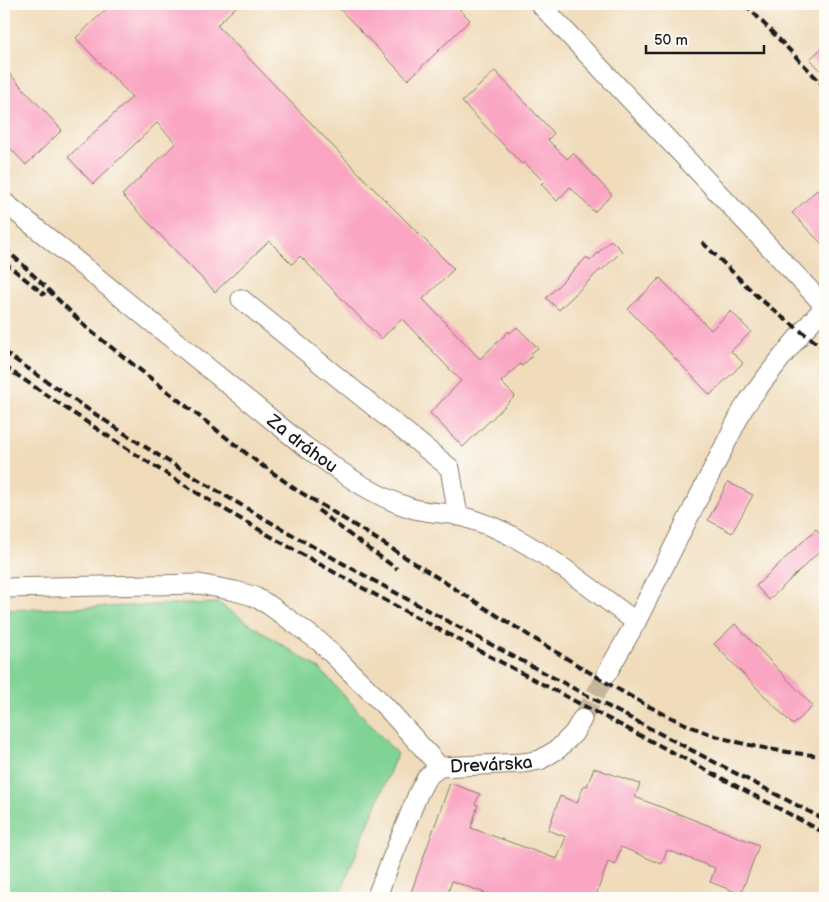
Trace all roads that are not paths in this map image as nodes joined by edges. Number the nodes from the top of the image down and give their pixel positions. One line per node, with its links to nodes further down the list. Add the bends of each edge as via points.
1 (540, 4): 4 (street)
2 (4, 202): 5 (street, Za dráhou, via 303,445 352,480 410,508)
3 (241, 299): 5 (street, via 450,468)
4 (825, 306): 7 (street, via 763,381 744,410)
5 (458, 516): 7 (street, Za dráhou, via 518,539)
6 (4, 588): 10 (street, via 199,584 253,596 320,642)
7 (636, 622): 8 (street)
8 (607, 673)
9 (582, 718): 10 (street, Drevárska, via 574,733 558,749 540,760)
10 (440, 767): 11 (street, Drevárska, via 427,778 418,794)
11 (376, 898)

